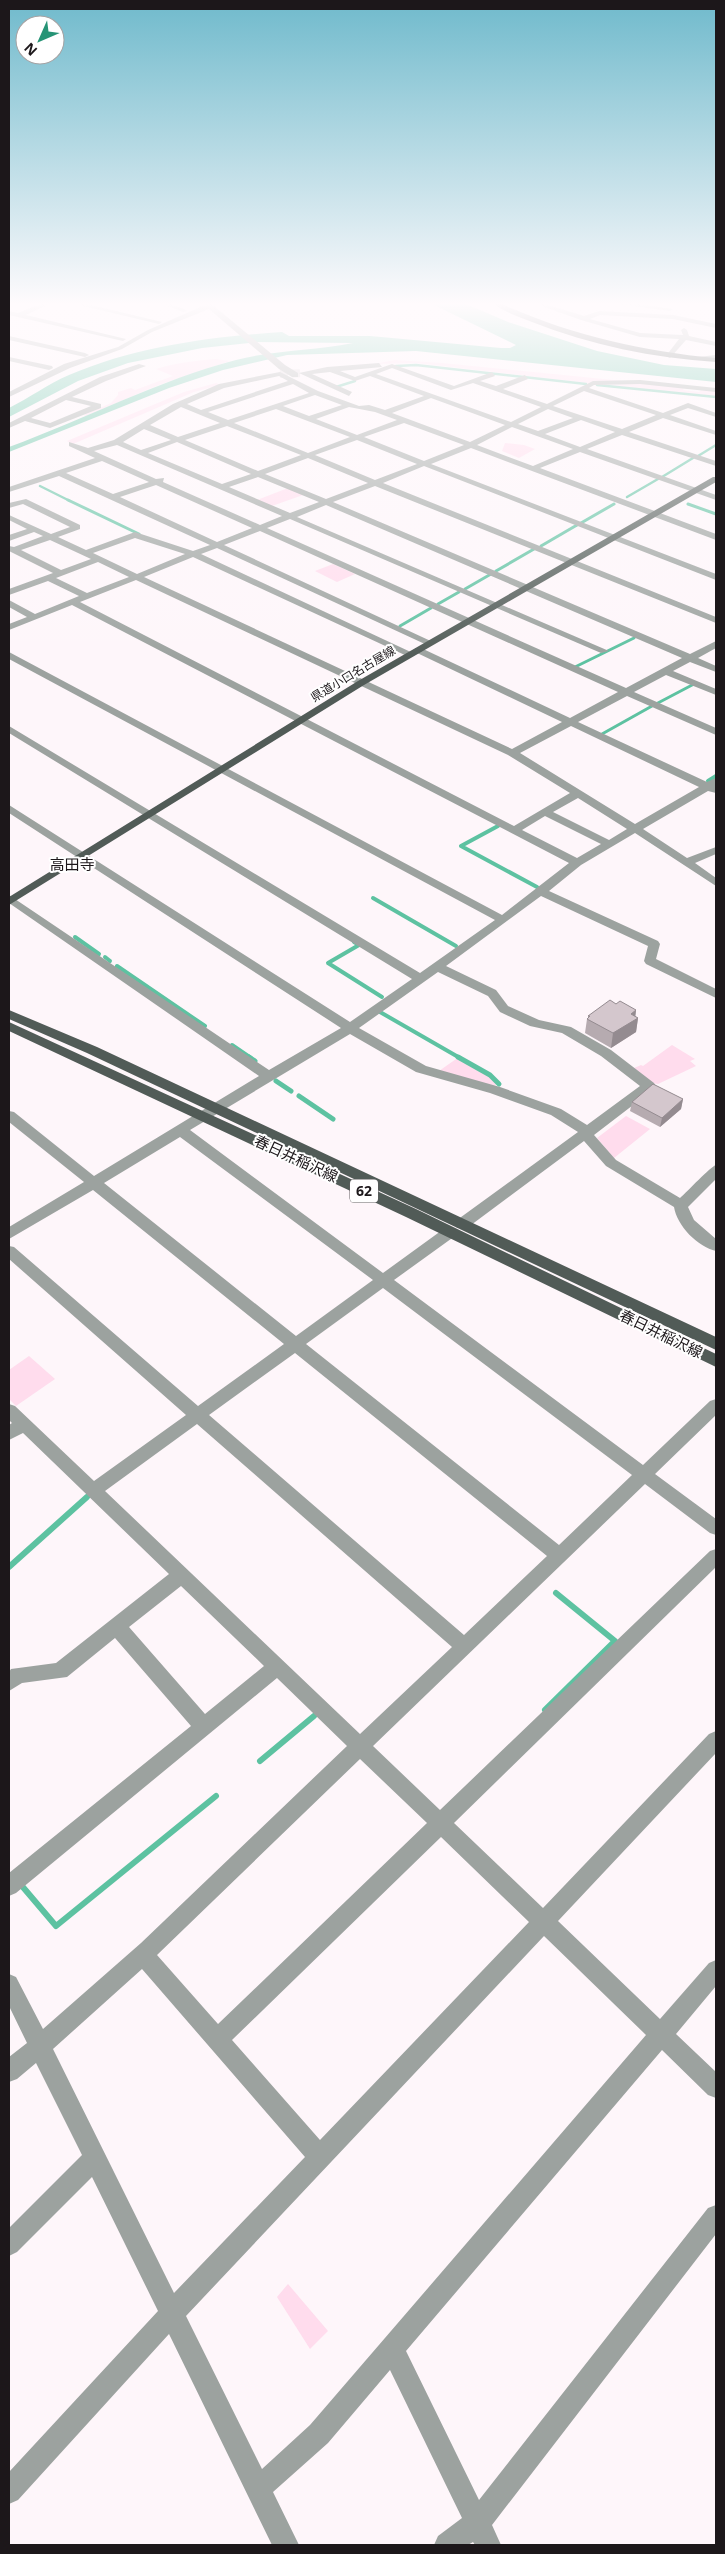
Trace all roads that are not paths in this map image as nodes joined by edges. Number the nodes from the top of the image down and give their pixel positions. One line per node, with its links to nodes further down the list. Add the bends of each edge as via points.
1 (40, 423): 2 (street, via 50,426)
2 (57, 423)
3 (150, 423): 15 (street)
4 (228, 423): 20 (street); 27 (street)
5 (320, 423): 19 (street)
6 (396, 423): 19 (street)
7 (413, 423): 23 (street)
8 (506, 423): 14 (street)
9 (514, 423): 14 (street)
10 (566, 423): 18 (street)
11 (596, 423): 16 (street)
12 (643, 423): 16 (street)
13 (687, 423): 17 (street)
14 (511, 425): 18 (street); 23 (street)
15 (145, 426): 20 (street); 21 (street)
16 (622, 432): 24 (street); 30 (street)
17 (716, 433)
18 (538, 434): 24 (street)
19 (356, 438): 27 (street); 29 (street)
20 (178, 440): 26 (street); 34 (street)
21 (117, 442): 25 (street); 26 (street)
22 (72, 444): 25 (street)
23 (471, 445): 29 (street); 31 (street)
24 (580, 450): 31 (street); 40 (street)
25 (87, 451): 28 (street)
26 (142, 452): 32 (street)
27 (308, 455): 34 (street); 37 (street)
28 (102, 458): 33 (street); 36 (street)
29 (424, 464): 37 (street); 55 (street)
30 (716, 464)
31 (534, 468): 45 (street)
32 (185, 471): 36 (street); 38 (street)
33 (60, 472): 39 (street); 41 (street)
34 (258, 474): 38 (street); 43 (street)
35 (716, 479): 40 (main road, 県道小口名古屋線)
36 (155, 482): 41 (street); 49 (street)
37 (376, 483): 43 (street); 61 (street)
38 (222, 487): 47 (street)
39 (9, 490)
40 (696, 491): 42 (street); 45 (main road, 県道小口名古屋線)
41 (113, 497): 48 (street)
42 (716, 498)
43 (326, 502): 47 (street); 68 (street)
44 (9, 506): 52 (street, via 23,501 77,527)
45 (655, 514): 53 (street); 55 (main road, 県道小口名古屋線)
46 (9, 516): 50 (street)
47 (290, 516): 49 (street); 73 (street)
48 (170, 523): 51 (street); 56 (street)
49 (259, 528): 56 (street); 76 (street)
50 (35, 529): 52 (street); 54 (street)
51 (149, 531)
52 (51, 536): 57 (street); 58 (street)
53 (716, 537)
54 (9, 538)
55 (614, 538): 61 (main road, 県道小口名古屋線); 65 (street)
56 (217, 545): 59 (street); 78 (street)
57 (11, 549): 62 (street)
58 (86, 553): 59 (street, via 135,535); 60 (street)
59 (193, 554): 64 (street); 81 (street)
60 (98, 559): 62 (street); 64 (street)
61 (571, 562): 68 (main road, 県道小口名古屋線); 75 (street)
62 (60, 573): 63 (street)
63 (48, 577): 67 (street); 70 (street)
64 (136, 577): 70 (street); 86 (street)
65 (716, 577)
66 (9, 580): 67 (street)
67 (22, 587): 69 (street)
68 (526, 588): 73 (main road, 県道小口名古屋線); 83 (street)
69 (9, 592)
70 (86, 596): 71 (street)
71 (72, 602): 74 (street); 89 (street)
72 (9, 604): 74 (street)
73 (496, 605): 76 (main road, 県道小口名古屋線); 80 (street)
74 (34, 617): 77 (street)
75 (716, 620)
76 (467, 621): 78 (main road, 県道小口名古屋線); 87 (street)
77 (9, 626)
78 (430, 643): 81 (main road, 県道小口名古屋線)
79 (716, 644): 83 (street)
80 (604, 651)
81 (414, 652): 86 (main road, 県道小口名古屋線); 90 (street)
82 (9, 655): 94 (street)
83 (690, 658): 84 (street); 85 (street)
84 (716, 668)
85 (666, 671): 87 (street); 88 (street)
86 (361, 683): 89 (main road, 県道小口名古屋線); 93 (street)
87 (626, 692): 90 (street); 92 (street)
88 (716, 692)
89 (302, 720): 94 (main road, 県道小口名古屋線); 101 (street)
90 (571, 722): 93 (street); 95 (street)
91 (9, 729): 99 (street)
92 (716, 732)
93 (512, 753): 96 (street)
94 (222, 769): 99 (main road, 県道小口名古屋線); 110 (street)
95 (714, 786): 100 (street)
96 (578, 793): 98 (street); 100 (street)
97 (9, 808): 104 (street)
98 (545, 812): 101 (street); 102 (street)
99 (149, 815): 104 (main road, 県道小口名古屋線); 112 (street)
100 (636, 828): 102 (street); 106 (street)
101 (514, 830): 105 (street)
102 (609, 844): 105 (street)
103 (716, 850): 106 (street)
104 (82, 857): 109 (main road, 県道小口名古屋線); 116 (street)
105 (577, 863): 108 (street)
106 (686, 863): 107 (street)
107 (716, 883)
108 (540, 891): 110 (street); 113 (street, via 654,944 650,961)
109 (10, 900): 117 (street)
110 (503, 920): 111 (street)
111 (436, 966): 112 (street); 121 (street, via 492,993 504,1009 535,1023 566,1030 582,1039 649,1086)
112 (418, 978): 116 (street)
113 (716, 994)
114 (9, 1014): 118 (main road, 春日井稲沢線 / 62)
115 (9, 1026): 118 (main road, 春日井稲沢線 / 62)
116 (350, 1028): 117 (street); 121 (street, via 421,1069 556,1112)
117 (269, 1076): 118 (street)
118 (209, 1111): 120 (street); 125 (main road, 春日井稲沢線 / 62)
119 (9, 1115): 123 (street)
120 (181, 1130): 123 (street); 129 (street)
121 (587, 1133): 124 (street, via 611,1163); 125 (street)
122 (716, 1170): 124 (street)
123 (94, 1183): 126 (street); 130 (street)
124 (681, 1205): 127 (street, via 681,1213 691,1227)
125 (456, 1228): 129 (street); 131 (main road, 春日井稲沢線 / 62); 132 (main road, 春日井稲沢線 / 62)
126 (9, 1234)
127 (716, 1246)
128 (9, 1251): 135 (street)
129 (382, 1280): 130 (street); 138 (street)
130 (295, 1344): 135 (street); 141 (street)
131 (716, 1344)
132 (716, 1361)
133 (716, 1405): 138 (street)
134 (9, 1410): 136 (street)
135 (198, 1415): 139 (street); 145 (street)
136 (23, 1424): 137 (street); 139 (street)
137 (9, 1434)
138 (644, 1475): 140 (street); 141 (street)
139 (93, 1491): 143 (street)
140 (716, 1528)
141 (559, 1555): 145 (street)
142 (716, 1556): 151 (street)
143 (180, 1575): 144 (street); 146 (street)
144 (117, 1627): 147 (street, via 60,1671 18,1675); 148 (street)
145 (464, 1646): 150 (street)
146 (277, 1667): 148 (street); 150 (street)
147 (9, 1682)
148 (204, 1726): 152 (street)
149 (716, 1740): 153 (street)
150 (359, 1746): 151 (street); 154 (street)
151 (440, 1824): 153 (street); 158 (street)
152 (9, 1886)
153 (544, 1922): 157 (street); 162 (street)
154 (143, 1955): 158 (street); 159 (street)
155 (716, 1970): 157 (street)
156 (9, 1984): 159 (street)
157 (661, 2034): 161 (street); 167 (street)
158 (218, 2040): 162 (street)
159 (39, 2048): 160 (street); 163 (street)
160 (9, 2071)
161 (716, 2087)
162 (320, 2158): 166 (street)
163 (94, 2159): 165 (street); 166 (street)
164 (716, 2216): 170 (street)
165 (9, 2244)
166 (171, 2314): 168 (street); 169 (street)
167 (392, 2348): 168 (street, via 319,2434); 170 (street)
168 (258, 2489): 171 (street)
169 (9, 2491)
170 (478, 2522): 172 (street); 173 (street)
171 (286, 2545)
172 (447, 2545)
173 (488, 2545)

